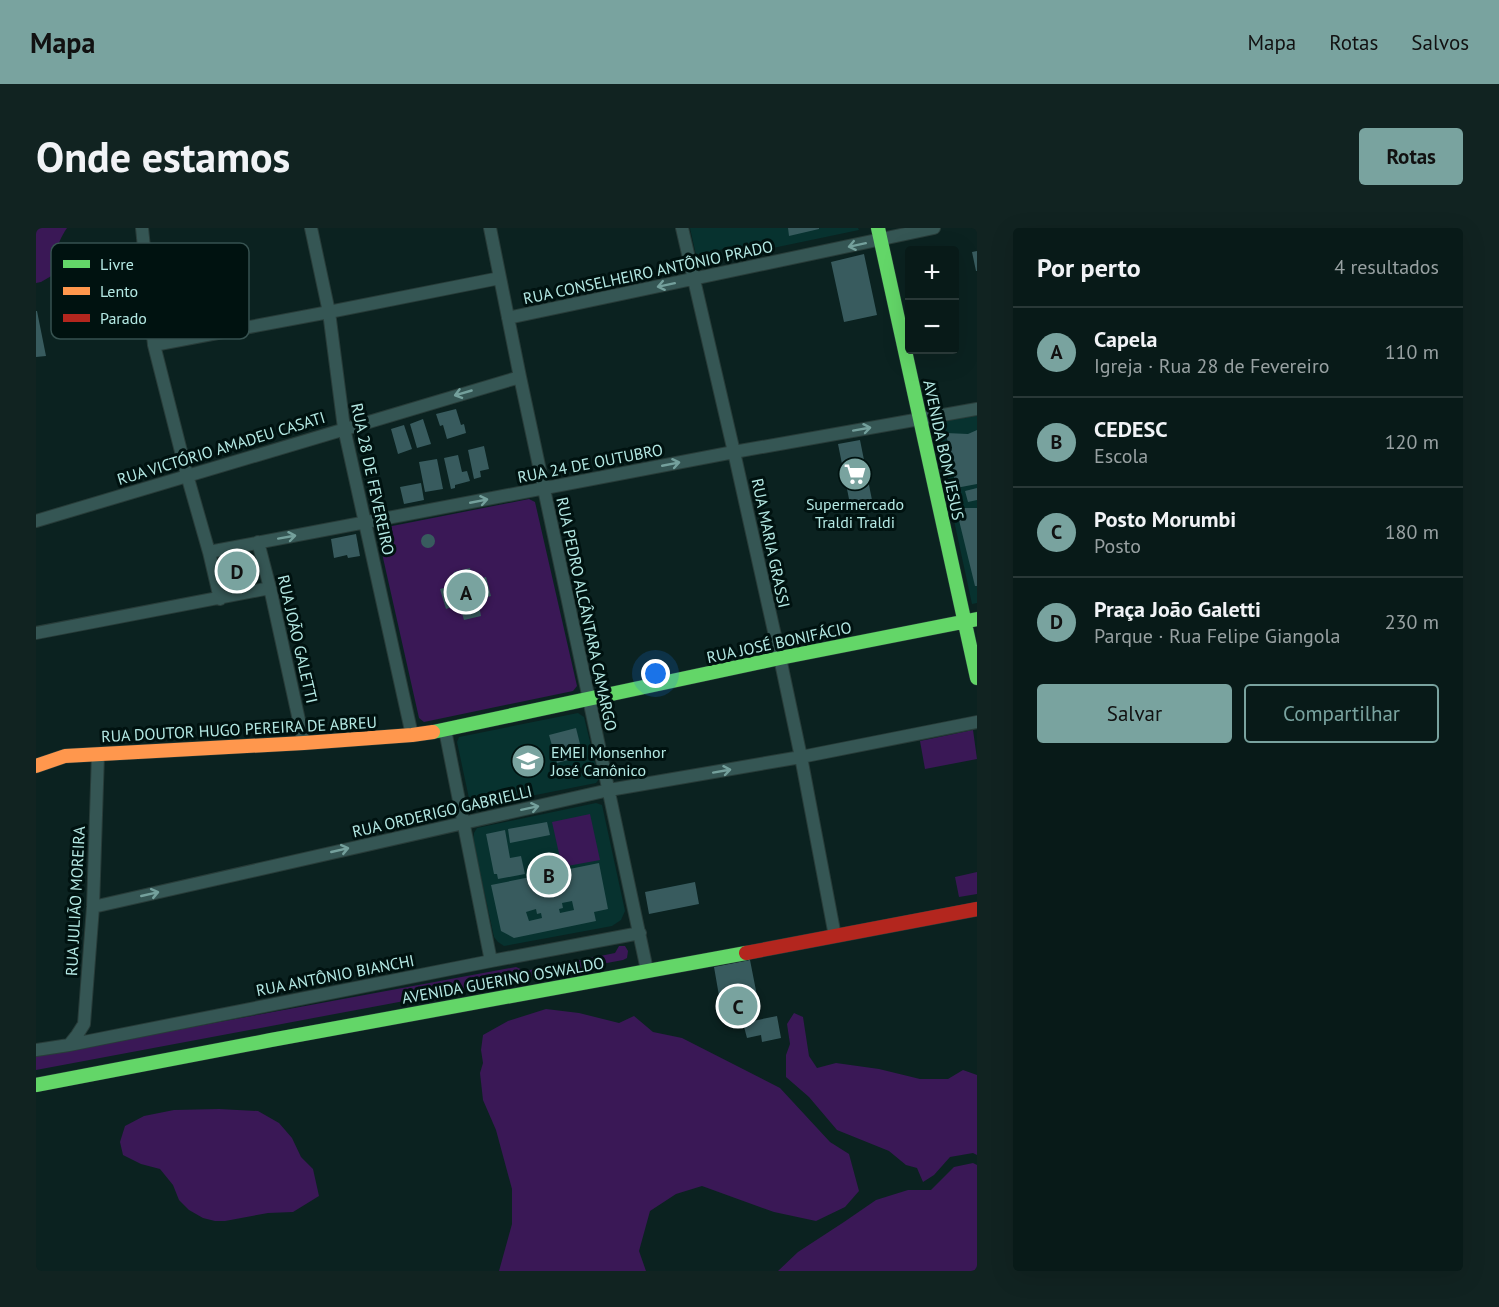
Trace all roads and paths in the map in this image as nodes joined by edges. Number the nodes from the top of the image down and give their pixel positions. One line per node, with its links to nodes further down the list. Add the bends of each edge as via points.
1 (142, 228): 7 (street)
2 (311, 228): 10 (street, RUA 28 DE FEVEREIRO)
3 (490, 228): 8 (street, RUA PEDRO ALCÂNTARA CAMARGO)
4 (682, 228): 9 (street, RUA MARIA GRASSI)
5 (934, 228): 6 (street, RUA CONSELHEIRO ANTÔNIO PRADO)
6 (880, 234): 9 (street, RUA CONSELHEIRO ANTÔNIO PRADO, one-way to 9); 18 (street, AVENIDA BOM JESUS)
7 (144, 243)
8 (500, 278): 10 (street); 11 (street, RUA PEDRO ALCÂNTARA CAMARGO)
9 (694, 279): 11 (street, RUA CONSELHEIRO ANTÔNIO PRADO, one-way to 11); 20 (street, RUA MARIA GRASSI)
10 (329, 312): 12 (street); 19 (street, RUA 28 DE FEVEREIRO)
11 (508, 318): 16 (street, RUA PEDRO ALCÂNTARA CAMARGO)
12 (249, 327)
13 (153, 339): 15 (street)
14 (186, 339): 15 (street)
15 (154, 345): 21 (street)
16 (520, 377): 19 (street, RUA VICTÓRIO AMADEU CASATI, one-way to 19); 22 (street, RUA PEDRO ALCÂNTARA CAMARGO)
17 (977, 409): 18 (street, RUA 24 DE OUTUBRO)
18 (920, 419): 20 (street, RUA 24 DE OUTUBRO, one-way to 18); 29 (street, AVENIDA BOM JESUS)
19 (344, 428): 21 (street, RUA VICTÓRIO AMADEU CASATI); 24 (street, RUA 28 DE FEVEREIRO)
20 (734, 452): 22 (street, RUA 24 DE OUTUBRO, one-way to 20); 31 (street, RUA MARIA GRASSI)
21 (187, 476): 23 (street, RUA VICTÓRIO AMADEU CASATI); 26 (street)
22 (544, 489): 24 (street, RUA 24 DE OUTUBRO, one-way to 22); 33 (street, RUA PEDRO ALCÂNTARA CAMARGO)
23 (36, 521)
24 (365, 523): 25 (street, RUA 24 DE OUTUBRO, one-way to 24); 36 (street, RUA 28 DE FEVEREIRO)
25 (258, 542): 26 (street, RUA 24 DE OUTUBRO); 27 (street, RUA JOÃO GALETTI)
26 (209, 552): 28 (street)
27 (270, 588): 28 (street); 37 (street, RUA JOÃO GALETTI)
28 (220, 598): 30 (street)
29 (970, 620): 31 (street, RUA JOSÉ BONIFÁCIO); 32 (street, AVENIDA BOM JESUS)
30 (36, 633)
31 (780, 658): 33 (street, RUA JOSÉ BONIFÁCIO); 39 (street, RUA MARIA GRASSI)
32 (977, 678)
33 (588, 699): 35 (street, RUA JOSÉ BONIFÁCIO); 41 (street, RUA PEDRO ALCÂNTARA CAMARGO)
34 (977, 722): 39 (street, RUA ORDERIGO GABRIELLI)
35 (445, 730): 36 (street, RUA DOUTOR HUGO PEREIRA DE ABREU); 42 (street)
36 (412, 735): 37 (street, RUA DOUTOR HUGO PEREIRA DE ABREU)
37 (304, 743): 38 (street, RUA DOUTOR HUGO PEREIRA DE ABREU)
38 (98, 754): 40 (street, RUA DOUTOR HUGO PEREIRA DE ABREU, via 65,756); 43 (street, RUA JULIÃO MOREIRA)
39 (801, 757): 41 (street, RUA ORDERIGO GABRIELLI, one-way to 39); 46 (street, RUA MARIA GRASSI)
40 (36, 766)
41 (609, 790): 42 (street, RUA ORDERIGO GABRIELLI, one-way to 41); 45 (street, RUA PEDRO ALCÂNTARA CAMARGO)
42 (464, 822): 43 (street, RUA ORDERIGO GABRIELLI, one-way to 42); 47 (street)
43 (93, 907): 49 (street, RUA JULIÃO MOREIRA, via 84,1024)
44 (977, 909): 46 (street, AVENIDA GUERINO OSWALDO)
45 (640, 933): 47 (street, RUA ANTÔNIO BIANCHI); 48 (street, RUA PEDRO ALCÂNTARA CAMARGO)
46 (835, 936): 48 (street, AVENIDA GUERINO OSWALDO)
47 (491, 961): 49 (street, RUA ANTÔNIO BIANCHI)
48 (647, 970): 51 (street, AVENIDA GUERINO OSWALDO)
49 (69, 1045): 50 (street, RUA ANTÔNIO BIANCHI)
50 (36, 1050)
51 (36, 1086)

